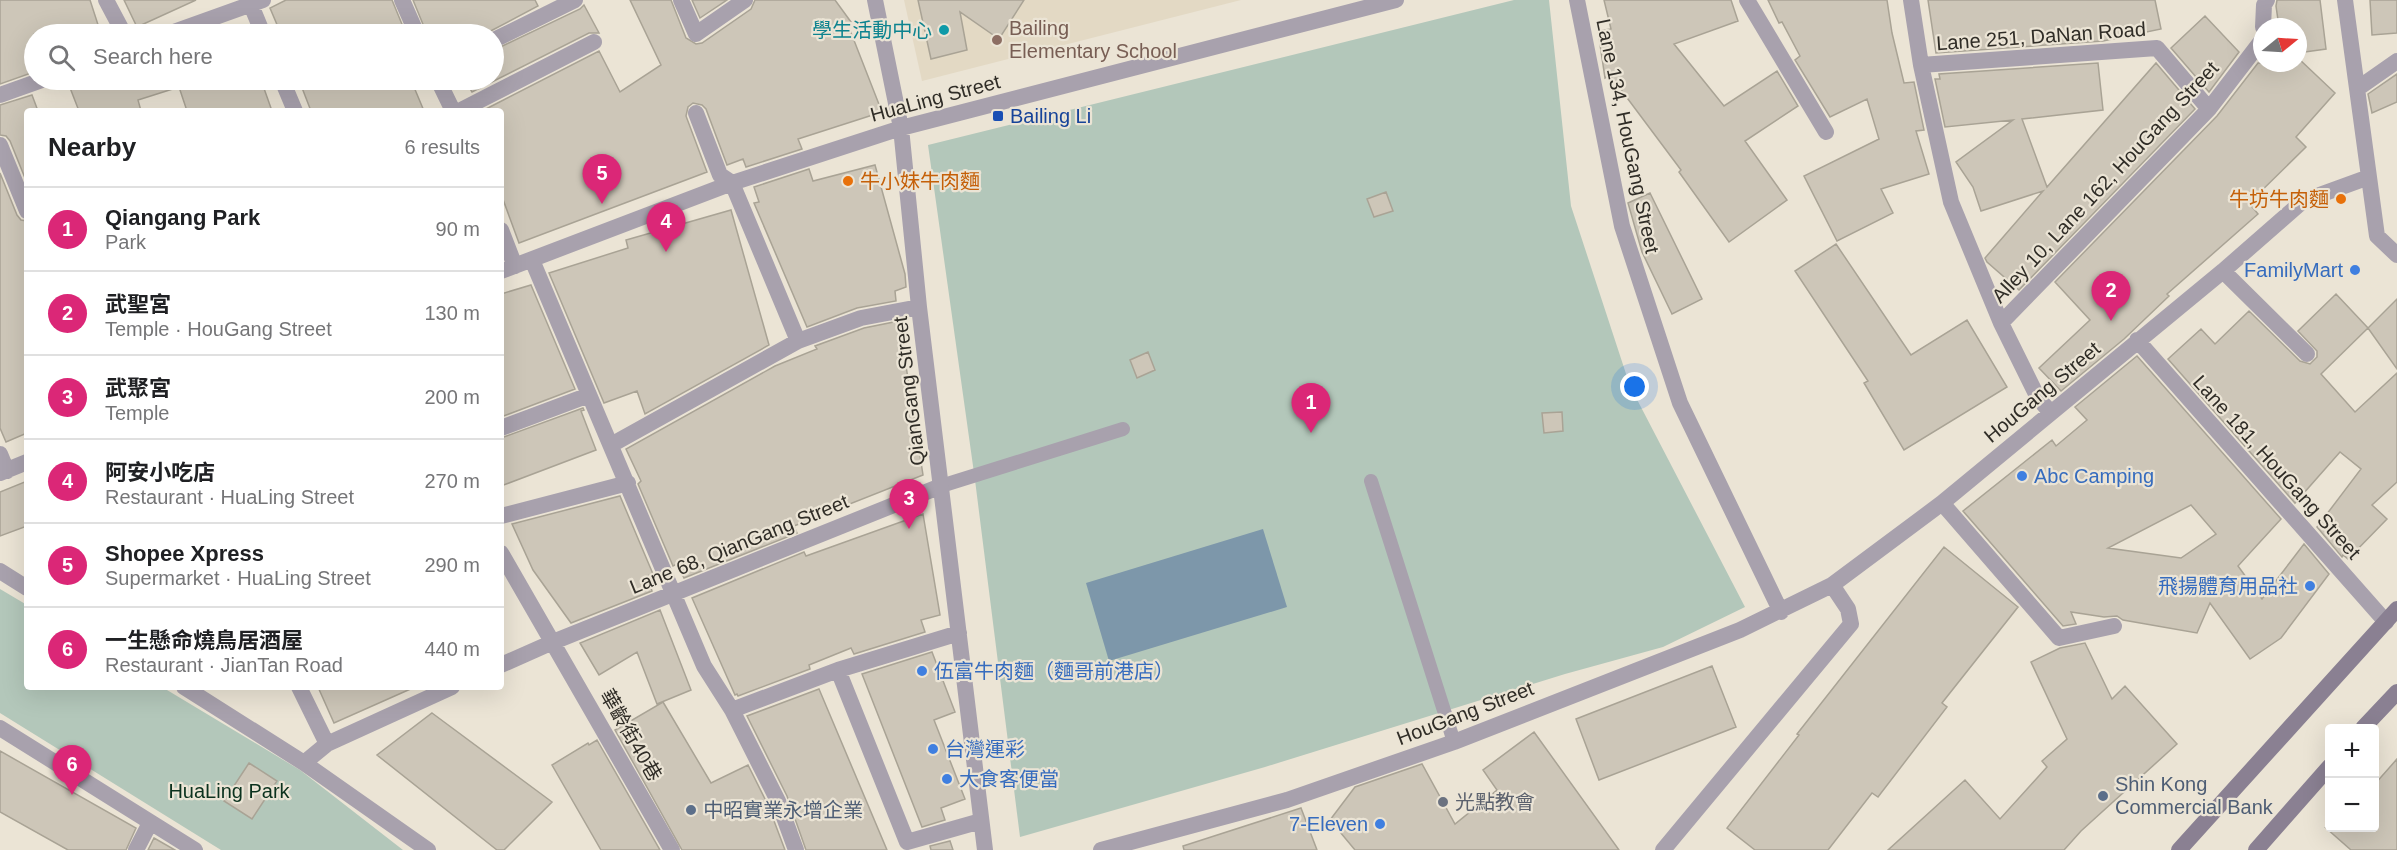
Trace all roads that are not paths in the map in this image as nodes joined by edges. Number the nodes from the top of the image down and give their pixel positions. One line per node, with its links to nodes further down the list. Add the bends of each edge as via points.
1 (106, 0): 15 (street)
2 (402, 0): 18 (street)
3 (575, 0): 19 (street)
4 (681, 0): 5 (street, via 696,34)
5 (745, 0)
6 (875, 0): 36 (street, QianGang Street)
7 (1396, 0): 36 (street, HuaLing Street)
8 (1577, 0): 71 (street, Lane 134, HouGang Street, via 1622,226 1680,403)
9 (1747, 0): 37 (street)
10 (1911, 0): 23 (street, Lane 251, DaNan Road)
11 (2267, 0): 14 (street)
12 (2345, 0): 26 (street)
13 (254, 2): 16 (street); 17 (street)
14 (2263, 18)
15 (119, 24)
16 (195, 24)
17 (261, 24)
18 (413, 24)
19 (504, 35)
20 (594, 42): 25 (street)
21 (2253, 52): 34 (street, Alley 10, Lane 162, HouGang Street)
22 (2397, 61): 26 (street)
23 (1921, 65): 34 (street, Lane 251, DaNan Road, via 2157,48); 48 (street, Lane 251, DaNan Road, via 1951,202)
24 (24, 86): 30 (street)
25 (504, 88)
26 (2357, 88): 39 (street)
27 (286, 90): 31 (street)
28 (443, 90): 32 (street)
29 (500, 90): 33 (street)
30 (0, 95)
31 (294, 108)
32 (452, 108)
33 (465, 108)
34 (2209, 109): 48 (street, Alley 10, Lane 162, HouGang Street)
35 (696, 112): 40 (street, via 720,175)
36 (901, 128): 40 (street, HuaLing Street); 47 (street, QianGang Street)
37 (1826, 132)
38 (0, 145): 41 (street)
39 (2369, 177): 43 (street, via 2377,237); 46 (street, HouGang Street, via 2303,201)
40 (732, 183): 44 (street, HuaLing Street); 50 (street)
41 (24, 204)
42 (504, 246): 45 (street)
43 (2397, 255)
44 (532, 260): 45 (street, HuaLing Street); 52 (street)
45 (508, 268)
46 (2223, 270): 49 (street, HouGang Street); 51 (street)
47 (920, 307): 50 (street, via 861,318); 62 (street, QianGang Street)
48 (2001, 323): 53 (street, Lane 251, DaNan Road, via 2038,398)
49 (2137, 340): 53 (street, HouGang Street); 72 (street, Lane 181, HouGang Street)
50 (798, 341): 56 (street)
51 (2307, 354)
52 (589, 395): 54 (street); 56 (street)
53 (2051, 412): 63 (street, HouGang Street)
54 (504, 427)
55 (1123, 429): 62 (lane)
56 (611, 445): 61 (street)
57 (0, 454): 59 (street)
58 (24, 463): 59 (street)
59 (3, 472)
60 (1371, 481): 85 (lane)
61 (627, 483): 64 (street); 69 (street)
62 (941, 486): 69 (street, Lane 68, QianGang Street); 74 (street, QianGang Street)
63 (1942, 503): 67 (street, HouGang Street); 73 (street, via 2059,638)
64 (504, 515)
65 (504, 558): 75 (street, 華齡街40巷)
66 (0, 572): 68 (street)
67 (1832, 585): 71 (street, HouGang Street); 98 (street, via 1848,609 1851,624)
68 (24, 586)
69 (674, 593): 75 (street, Lane 68, QianGang Street); 82 (street, via 704,666)
70 (2397, 609): 72 (main road)
71 (1781, 612): 85 (street, HouGang Street)
72 (2386, 622): 99 (main road)
73 (2114, 626)
74 (959, 633): 77 (street); 89 (street, QianGang Street)
75 (553, 642): 76 (street, Lane 68, QianGang Street); 94 (street, 華齡街40巷)
76 (504, 664)
77 (838, 670): 82 (street); 89 (street, via 907,842)
78 (189, 690): 87 (street)
79 (300, 690): 86 (street)
80 (445, 690): 86 (street)
81 (2397, 692): 83 (main road)
82 (732, 710): 95 (street, via 778,801)
83 (2368, 724)
84 (0, 728): 90 (street)
85 (1454, 742): 97 (street, HouGang Street, via 1287,800)
86 (327, 744): 87 (street)
87 (304, 763): 93 (street)
88 (2325, 772): 100 (main road)
89 (981, 821): 96 (street, QianGang Street)
90 (150, 823): 91 (street); 92 (street)
91 (136, 850)
92 (195, 850)
93 (428, 850)
94 (672, 850)
95 (796, 850)
96 (985, 850)
97 (1101, 850)
98 (1663, 850)
99 (2180, 850)
100 (2256, 850)

